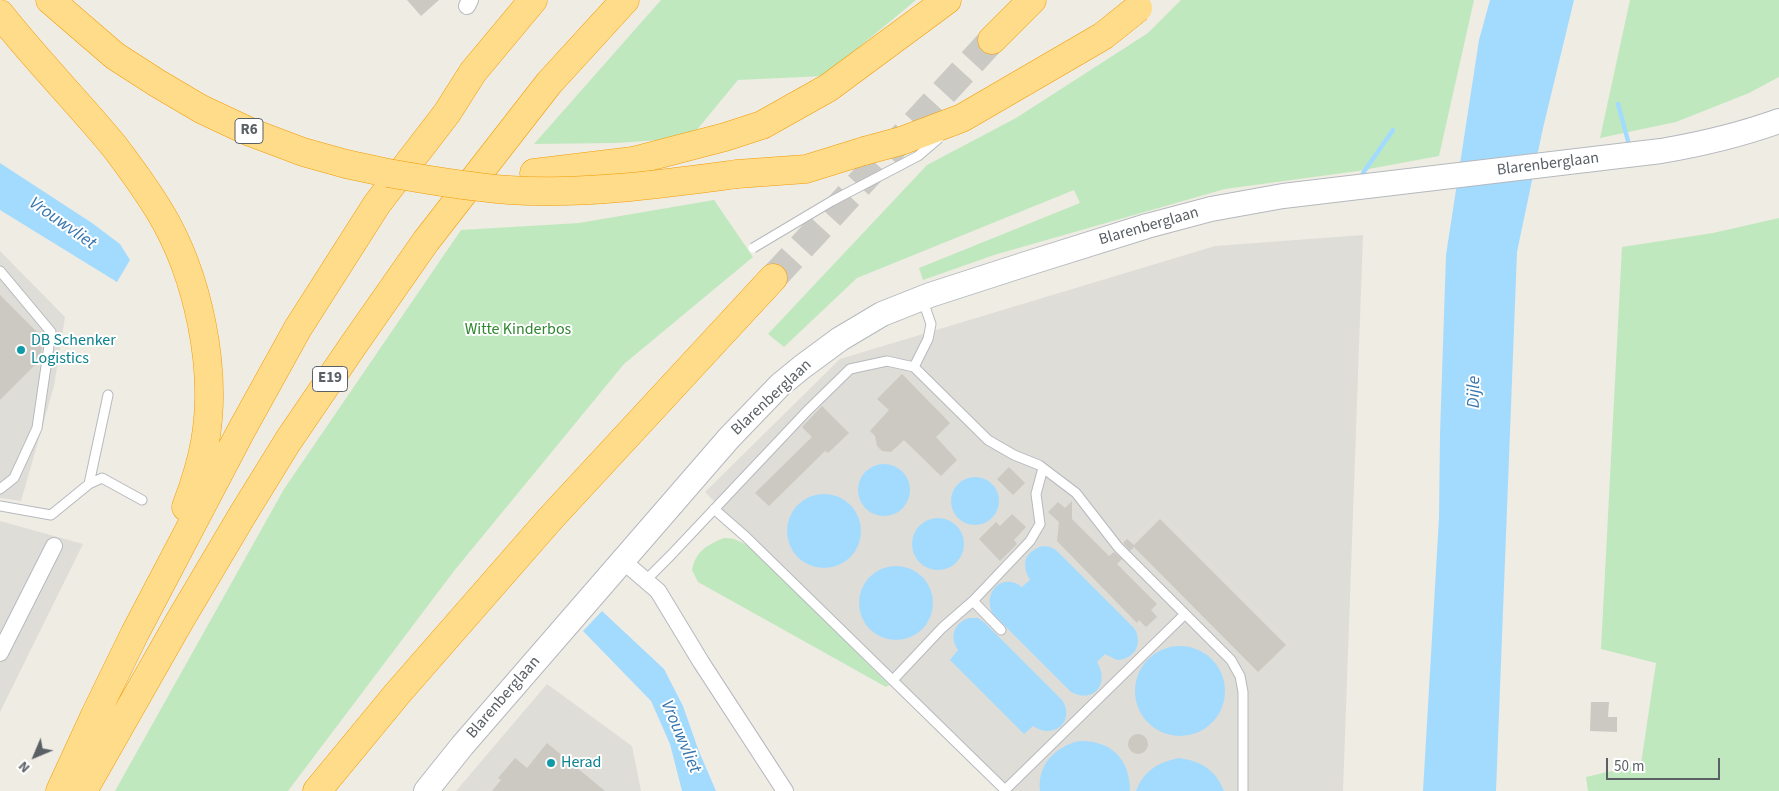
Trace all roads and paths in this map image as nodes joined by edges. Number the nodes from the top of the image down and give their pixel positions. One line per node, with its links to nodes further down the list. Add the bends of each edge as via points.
1 (50, 0): 11 (highway, R6, via 115,56 201,108 250,132 303,152)
2 (533, 0): 34 (highway, via 473,72 447,113 377,204 298,328 135,633)
3 (626, 0): 35 (highway, E19, via 549,83 426,241 352,347 248,506)
4 (947, 0): 11 (highway, bridge, via 828,88 762,125 725,137 633,161 534,173)
5 (1032, 0): 8 (highway)
6 (1143, 4): 9 (highway, bridge, via 1103,36)
7 (0, 14): 33 (highway, via 114,147 160,213 190,278 205,343 208,374 209,410 205,441 176,536)
8 (992, 40)
9 (962, 118): 11 (highway, bridge, via 806,169 632,187 509,190); 12 (lane, bridge, via 918,156 832,201)
10 (1779, 121): 15 (street, Blarenberglaan, via 1708,143 1616,157 1283,196 1211,209 1147,226)
11 (388, 174)
12 (753, 248)
13 (0, 271): 20 (lane, via 51,332 37,428 14,478)
14 (773, 278): 36 (highway, via 550,519)
15 (922, 298): 16 (lane, via 931,324 928,339); 25 (street, Blarenberglaan, via 882,314 840,339 780,385 729,438)
16 (914, 367): 18 (lane, via 988,440); 23 (lane, via 887,361 850,369)
17 (108, 395): 19 (lane)
18 (1043, 468): 27 (lane, via 1036,494 1040,524 1030,541); 28 (lane, via 1076,493 1118,547)
19 (89, 484): 21 (lane, via 102,478); 22 (lane, via 50,516)
20 (0, 489)
21 (142, 500)
22 (0, 506)
23 (714, 509): 26 (lane); 31 (lane)
24 (54, 546): 30 (street)
25 (623, 561): 26 (street); 37 (street, Blarenberglaan)
26 (646, 580): 38 (street, via 662,597)
27 (973, 601): 29 (lane); 31 (lane, via 942,628)
28 (1184, 615): 32 (lane); 39 (lane, via 1231,660 1240,676 1243,692)
29 (1001, 630)
30 (0, 653)
31 (893, 680): 32 (lane)
32 (1006, 790)
33 (46, 791)
34 (60, 791)
35 (83, 791)
36 (317, 791)
37 (426, 791)
38 (785, 791)
39 (1243, 791)

